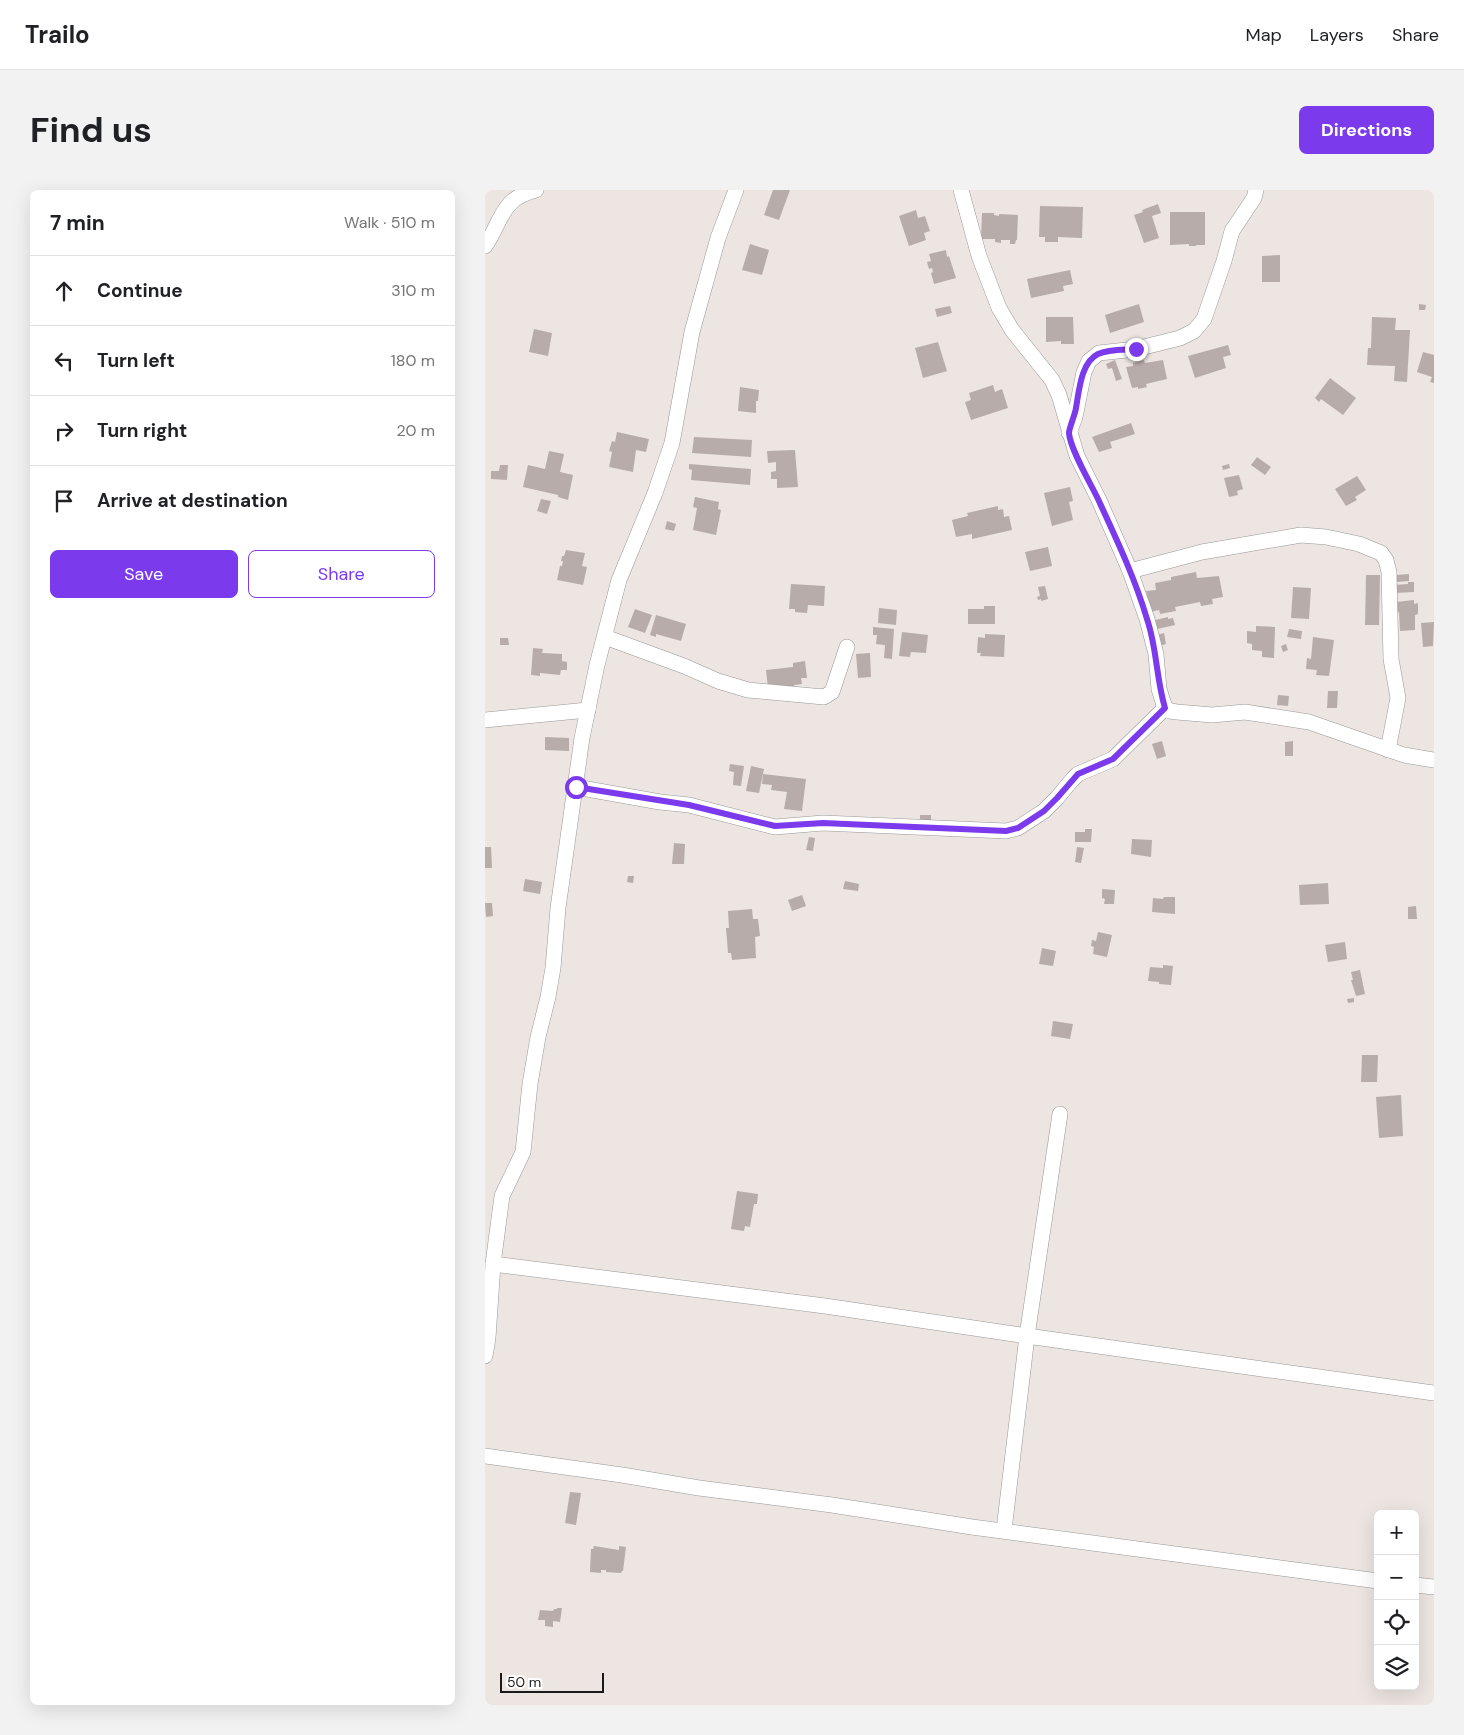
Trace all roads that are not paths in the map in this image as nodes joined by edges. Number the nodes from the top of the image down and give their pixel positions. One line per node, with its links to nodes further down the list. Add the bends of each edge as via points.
1 (536, 190): 5 (street, via 513,200 504,209)
2 (736, 190): 8 (street, via 718,238 691,332 672,443 619,580)
3 (961, 190): 6 (street, via 979,256 999,308 1012,330 1052,380)
4 (1255, 190): 6 (street, via 1254,198 1232,232 1205,319 1194,331 1180,338 1136,349 1099,353 1089,361)
5 (485, 246)
6 (1069, 433): 7 (street)
7 (1129, 571): 10 (street, via 1147,619); 13 (street, via 1202,552 1301,535 1359,544 1381,553 1389,572 1391,659 1398,698)
8 (605, 637): 9 (street, via 749,690 824,697 832,692); 11 (street)
9 (847, 647)
10 (1165, 708): 13 (street, via 1212,714 1245,712 1309,722); 15 (street, via 1113,759 1078,774 1044,811 1018,828 1006,831 823,823 775,826 689,805)
11 (588, 710): 12 (street); 15 (street)
12 (485, 720)
13 (1388, 750): 14 (street)
14 (1434, 760)
15 (576, 787): 17 (street, via 558,908 553,968 530,1084 523,1152 502,1196)
16 (1060, 1114): 18 (street)
17 (493, 1264): 18 (street, via 825,1306); 19 (street)
18 (1027, 1336): 20 (street); 22 (street)
19 (485, 1356)
20 (1434, 1393)
21 (485, 1456): 22 (street)
22 (1004, 1530): 23 (street)
23 (1374, 1581)
24 (1419, 1585): 25 (street)
25 (1434, 1587)

